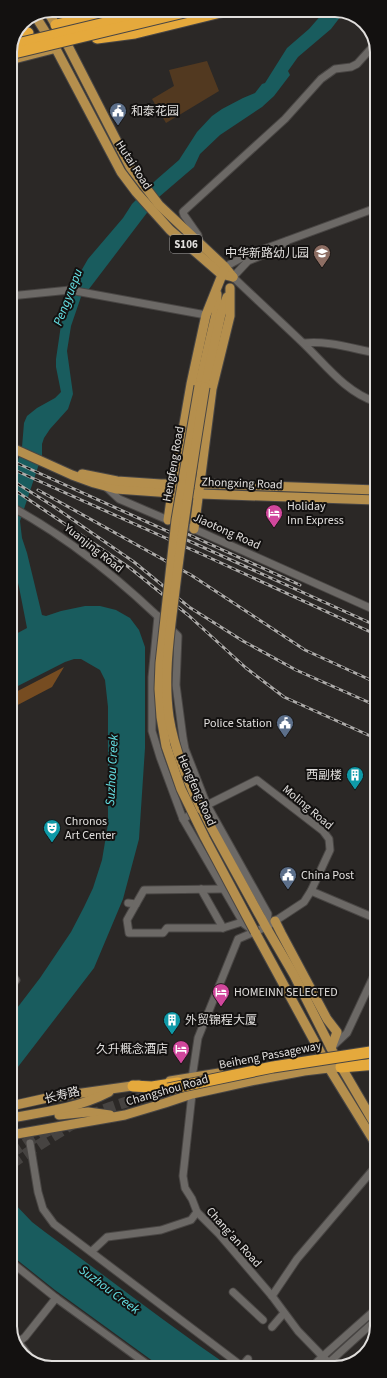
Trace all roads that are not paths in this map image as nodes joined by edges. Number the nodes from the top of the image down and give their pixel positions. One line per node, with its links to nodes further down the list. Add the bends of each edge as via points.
1 (61, 17): 6 (main road)
2 (130, 17): 12 (highway, bridge)
3 (164, 17): 16 (highway, bridge)
4 (185, 17): 11 (main road)
5 (200, 17): 11 (highway, via 135,33)
6 (51, 18): 8 (main road); 13 (main road, Hutai Road)
7 (38, 20): 8 (main road, Hutai Road / S106)
8 (44, 29): 9 (main road); 14 (main road, Hutai Road / S106)
9 (28, 33): 10 (highway)
10 (22, 35)
11 (97, 38): 13 (main road)
12 (18, 44)
13 (68, 46): 14 (main road); 18 (main road, Hutai Road / S106, via 130,167 145,186)
14 (56, 49): 17 (main road); 18 (main road, Hutai Road / S106, via 121,172 136,192)
15 (370, 50): 20 (street, via 357,64 335,70 321,78 285,119 183,212 198,235)
16 (17, 52)
17 (17, 58)
18 (156, 208): 20 (main road, Hutai Road / S106); 22 (main road, Hutai Road / S106, via 170,230)
19 (370, 210): 21 (street)
20 (199, 241): 22 (main road, Hutai Road / S106)
21 (287, 241): 22 (street, via 245,256); 23 (street, via 275,250 248,261)
22 (223, 270): 23 (main road, Hutai Road / S106); 24 (main road, Hengfeng Road)
23 (233, 277): 25 (main road, Hengfeng Road); 28 (street, Hutai Road)
24 (218, 285): 27 (main road, Hengfeng Road); 30 (main road, Hengfeng Road, via 216,314)
25 (230, 288): 30 (main road, Hengfeng Road); 35 (main road, Hengfeng Road, via 230,316 212,389)
26 (17, 295): 27 (street, via 70,290)
27 (206, 315): 34 (main road, Hengfeng Road)
28 (304, 343): 29 (street, via 322,343); 31 (street, Hutai Road, via 347,386)
29 (370, 352)
30 (202, 386): 53 (main road, Hengfeng Road, bridge, via 166,664 168,704 175,744 196,798); 55 (main road, Hengfeng Road, bridge, via 174,533 160,663 161,717 168,753 181,788)
31 (370, 399)
32 (17, 450): 33 (main road, Jiaotong Road, via 72,475)
33 (107, 483): 34 (main road, Zhongxing Road, via 124,482); 39 (street, Jiaotong Road, via 119,499)
34 (173, 489): 35 (main road, Zhongxing Road); 39 (main road, Hengfeng Road)
35 (200, 489): 36 (main road, Zhongxing Road); 37 (main road, Zhongxing Road); 40 (main road, Hengfeng Road)
36 (370, 490)
37 (370, 500)
38 (17, 510): 42 (street, Yuanjing Road, via 80,550)
39 (168, 520): 40 (street, Jiaotong Road)
40 (194, 530): 41 (street, Jiaotong Road)
41 (370, 608)
42 (158, 616): 43 (street, Yuanjing Road, via 178,636 176,685 182,738); 44 (street, via 152,677 152,731)
43 (207, 804): 44 (street, Moling Road); 47 (street, Moling Road, via 258,780 323,831 329,839 330,850); 53 (street, Yuanjing Road, via 268,914)
44 (183, 819): 46 (street)
45 (201, 889): 46 (street); 49 (street, via 144,890); 54 (street)
46 (222, 889): 52 (street)
47 (311, 891): 50 (street); 51 (street, via 304,902)
48 (128, 903): 49 (street)
49 (136, 904): 54 (street, via 127,920 129,933 163,933 166,928)
50 (370, 916)
51 (275, 921): 53 (street); 56 (main road)
52 (242, 922): 54 (street); 55 (street)
53 (266, 927): 55 (street); 56 (main road, Hengfeng Road)
54 (223, 928)
55 (255, 932): 61 (main road, Hengfeng Road); 67 (street, via 238,939 198,1038)
56 (290, 960): 59 (main road, Hengfeng Road, via 294,975)
57 (370, 983): 59 (street, via 347,1033)
58 (370, 1051): 59 (main road, Changshou Road)
59 (333, 1052): 61 (main road, Changshou Road); 64 (main road, Hengfeng Road)
60 (370, 1052): 68 (highway, Beiheng Passageway, bridge)
61 (323, 1057): 65 (main road, Hengfeng Road); 67 (main road, Changshou Road)
62 (370, 1059): 68 (highway, Beiheng Passageway, bridge, via 169,1090)
63 (370, 1064): 64 (highway)
64 (341, 1067): 65 (main road, Changshou Road); 66 (main road, Changshou Road); 75 (main road, Hengfeng Road)
65 (329, 1068): 71 (main road, Changshou Road); 79 (main road, Hengfeng Road)
66 (370, 1068)
67 (189, 1080): 68 (highway, bridge); 69 (highway, via 152,1087)
68 (210, 1080)
69 (133, 1086): 70 (main road, Changshou Road)
70 (116, 1088): 72 (main road, Changshou Road); 73 (main road, 长寿路)
71 (192, 1094): 74 (main road, Changshou Road); 82 (street, Chang'an Road, via 183,1176 185,1188)
72 (17, 1105)
73 (65, 1111): 74 (main road, 长寿路); 76 (main road, 长寿路); 77 (main road, 长寿路)
74 (119, 1116): 78 (main road, Changshou Road)
75 (370, 1116)
76 (17, 1117)
77 (17, 1122)
78 (17, 1134)
79 (370, 1135)
80 (30, 1142): 83 (street, via 43,1209 54,1224)
81 (370, 1173): 86 (street, via 296,1259)
82 (197, 1212): 83 (street, via 191,1220 161,1230 107,1237); 86 (street, Chang'an Road)
83 (92, 1251): 96 (street)
84 (17, 1267): 87 (street)
85 (233, 1292): 90 (street)
86 (272, 1296): 88 (street, Chang'an Road)
87 (56, 1298): 93 (street); 95 (street)
88 (284, 1313): 92 (street); 94 (street, Chang'an Road, via 302,1336)
89 (370, 1314): 94 (street)
90 (263, 1320)
91 (370, 1325): 99 (street)
92 (272, 1327)
93 (21, 1341)
94 (323, 1356): 97 (street); 98 (street, Chang'an Road)
95 (142, 1361)
96 (235, 1361)
97 (318, 1361)
98 (325, 1361)
99 (330, 1361)

